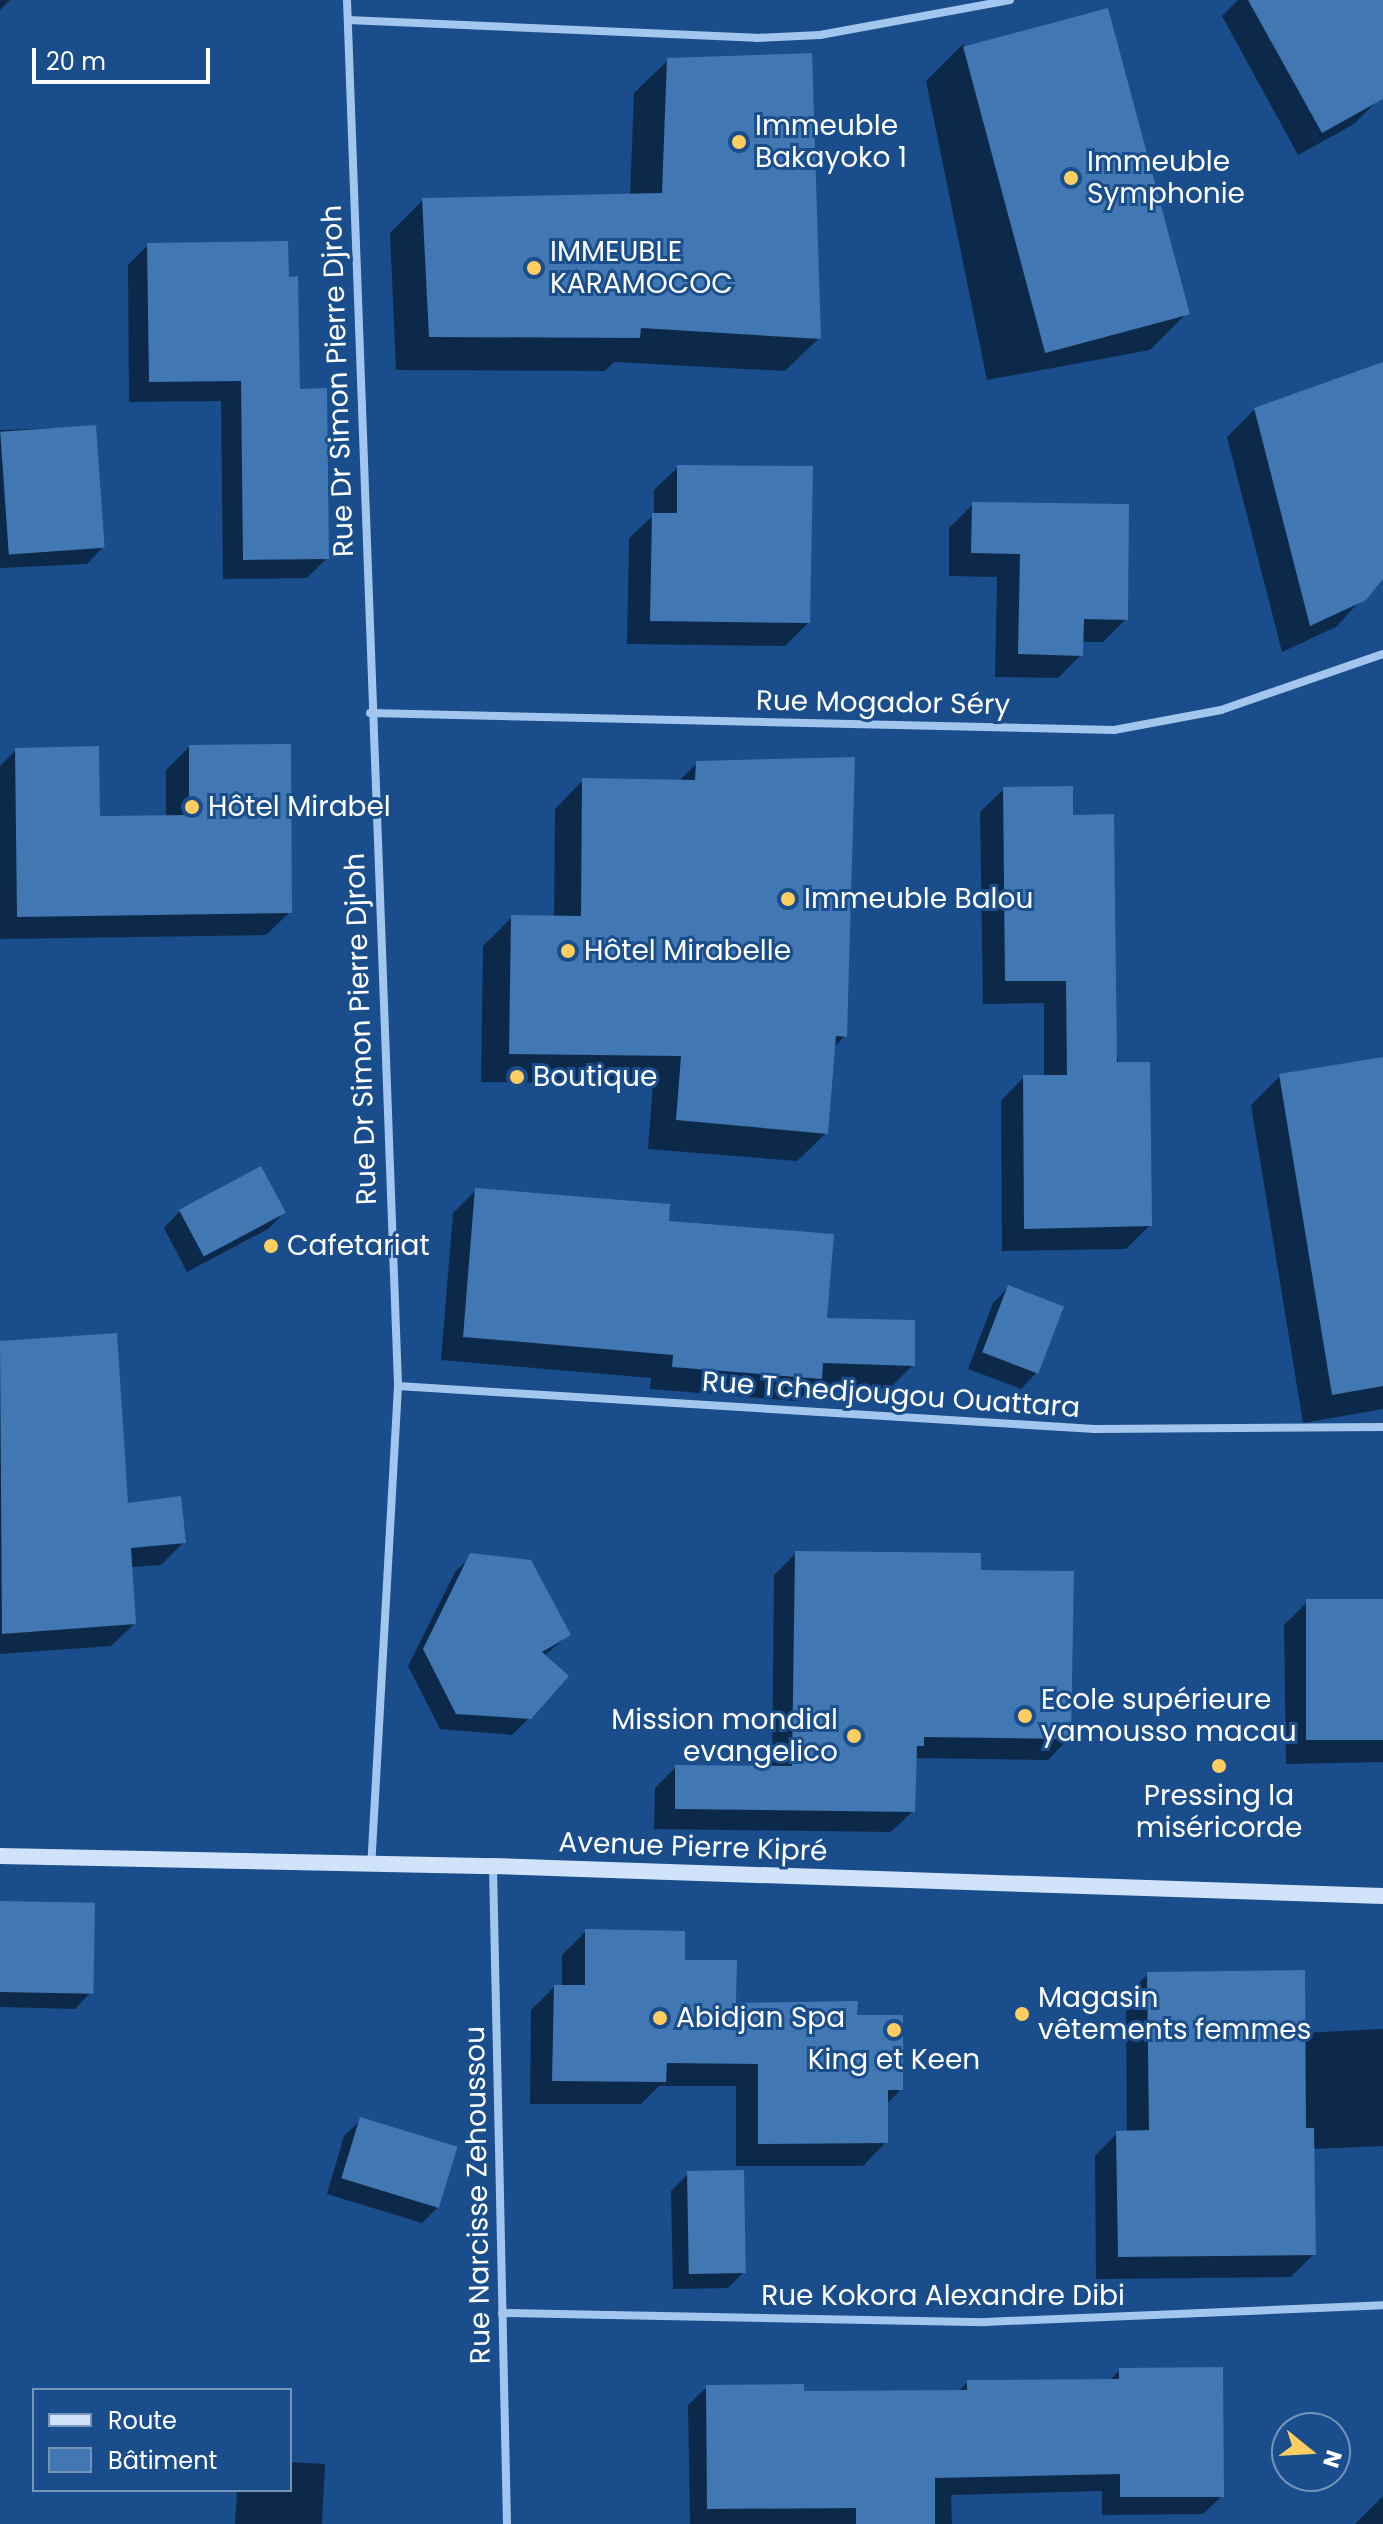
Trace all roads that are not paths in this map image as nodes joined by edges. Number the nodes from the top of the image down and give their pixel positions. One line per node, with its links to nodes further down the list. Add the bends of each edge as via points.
1 (347, 0): 3 (street, Rue Dr Simon Pierre Djroh)
2 (1010, 0): 3 (street, via 820,35 756,38)
3 (348, 20): 5 (street, Rue Dr Simon Pierre Djroh)
4 (1383, 654): 5 (street, Rue Mogador Séry, via 1221,710 1114,730)
5 (370, 713): 6 (street, Rue Dr Simon Pierre Djroh)
6 (398, 1386): 7 (street, Rue Tchedjougou Ouattara, via 1095,1429); 9 (street, Rue Dr Simon Pierre Djroh)
7 (1383, 1427)
8 (0, 1856): 9 (street, Avenue Pierre Kipré)
9 (371, 1864): 10 (street, Avenue Pierre Kipré)
10 (493, 1866): 11 (street, Avenue Pierre Kipré); 13 (street, Rue Narcisse Zehoussou)
11 (1383, 1896)
12 (1383, 2305): 13 (street, Rue Kokora Alexandre Dibi, via 985,2322)
13 (502, 2313): 14 (street, Rue Narcisse Zehoussou)
14 (507, 2524)

